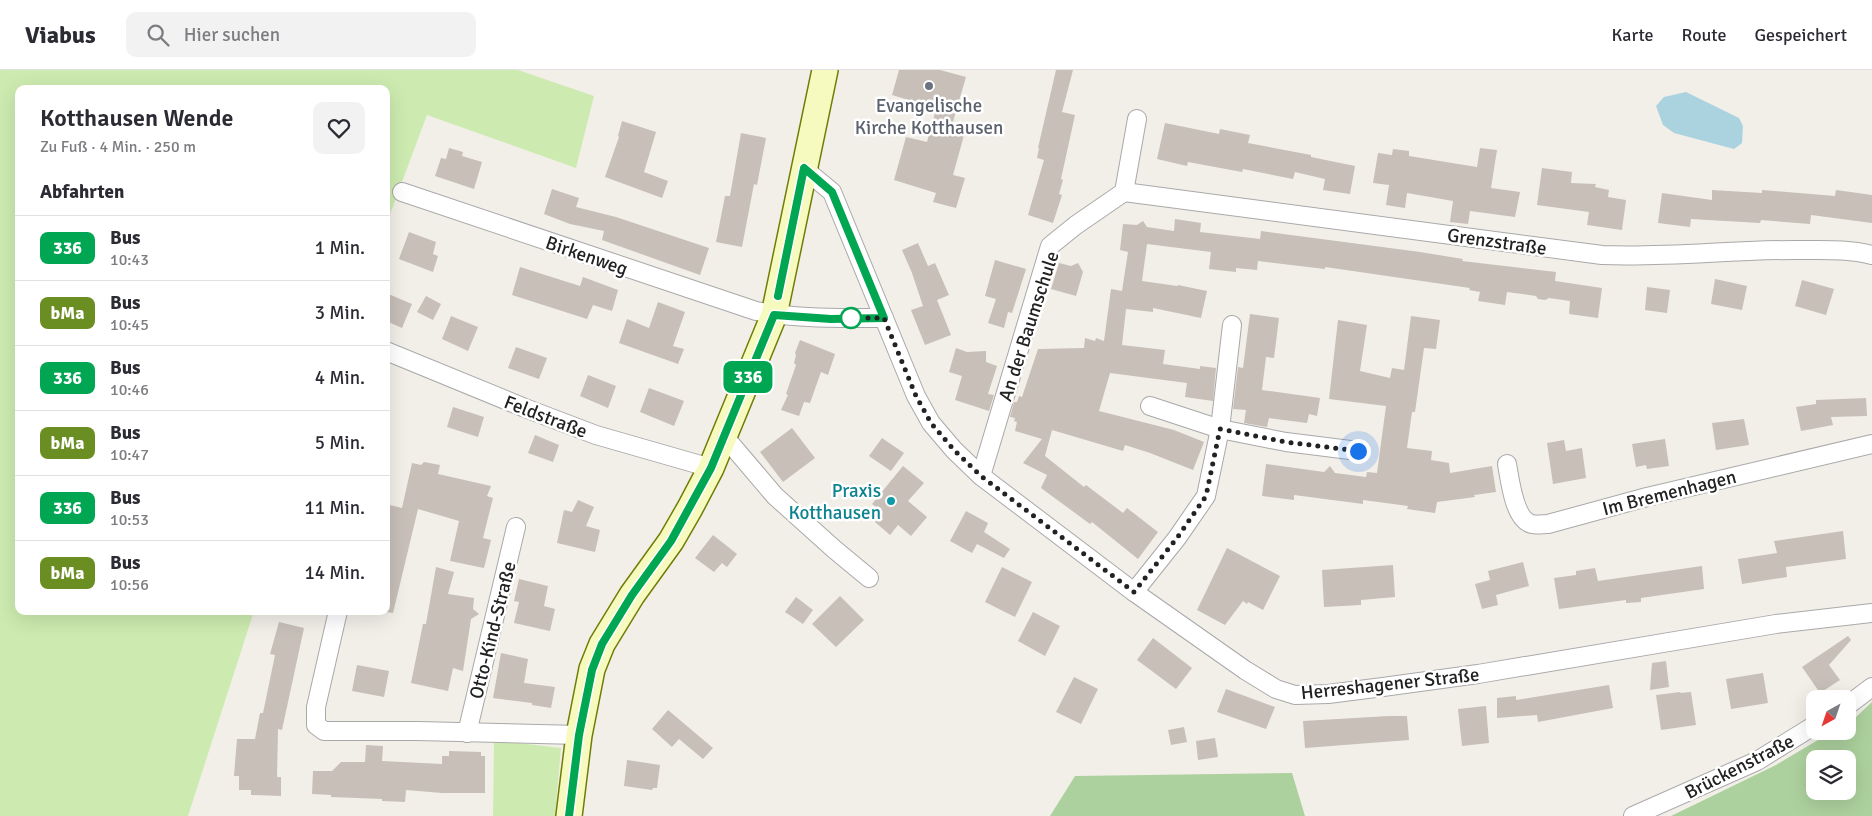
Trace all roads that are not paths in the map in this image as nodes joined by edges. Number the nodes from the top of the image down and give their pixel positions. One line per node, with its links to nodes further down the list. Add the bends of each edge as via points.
1 (825, 70): 3 (street)
2 (1137, 119): 5 (street)
3 (804, 168): 7 (street); 8 (street, Herreshagener Straße, via 832,192)
4 (402, 192): 7 (street, Birkenweg)
5 (1124, 192): 6 (street, Grenzstraße, via 1602,255 1769,250 1828,250); 18 (street, An der Baumschule, via 1050,246)
6 (1872, 255)
7 (774, 315): 8 (street); 13 (street)
8 (884, 318): 18 (street, Herreshagener Straße, via 916,396 931,423)
9 (1232, 325): 12 (street)
10 (390, 353): 17 (street, Feldstraße, via 596,435)
11 (1150, 406): 12 (street)
12 (1220, 429): 15 (street); 21 (street, via 1206,496)
13 (724, 436): 17 (street); 20 (street, via 775,496)
14 (1872, 444): 16 (street, Im Bremenhagen, via 1548,524 1532,524 1522,518 1516,506)
15 (1358, 451)
16 (1507, 464)
17 (711, 468): 28 (street, via 671,541 602,644 592,670)
18 (981, 476): 21 (street, Herreshagener Straße)
19 (516, 527): 27 (street, Otto-Kind-Straße)
20 (869, 578)
21 (1134, 592): 22 (street, Herreshagener Straße, via 1245,670 1276,689 1295,695 1402,685 1776,624)
22 (1872, 613)
23 (337, 615): 27 (street, via 316,707 316,725 324,731)
24 (1872, 687): 25 (street)
25 (1856, 699)
26 (1806, 731): 30 (street, Brückenstraße, via 1757,761)
27 (467, 733): 28 (street)
28 (579, 735): 29 (street)
29 (569, 816)
30 (1633, 816)

